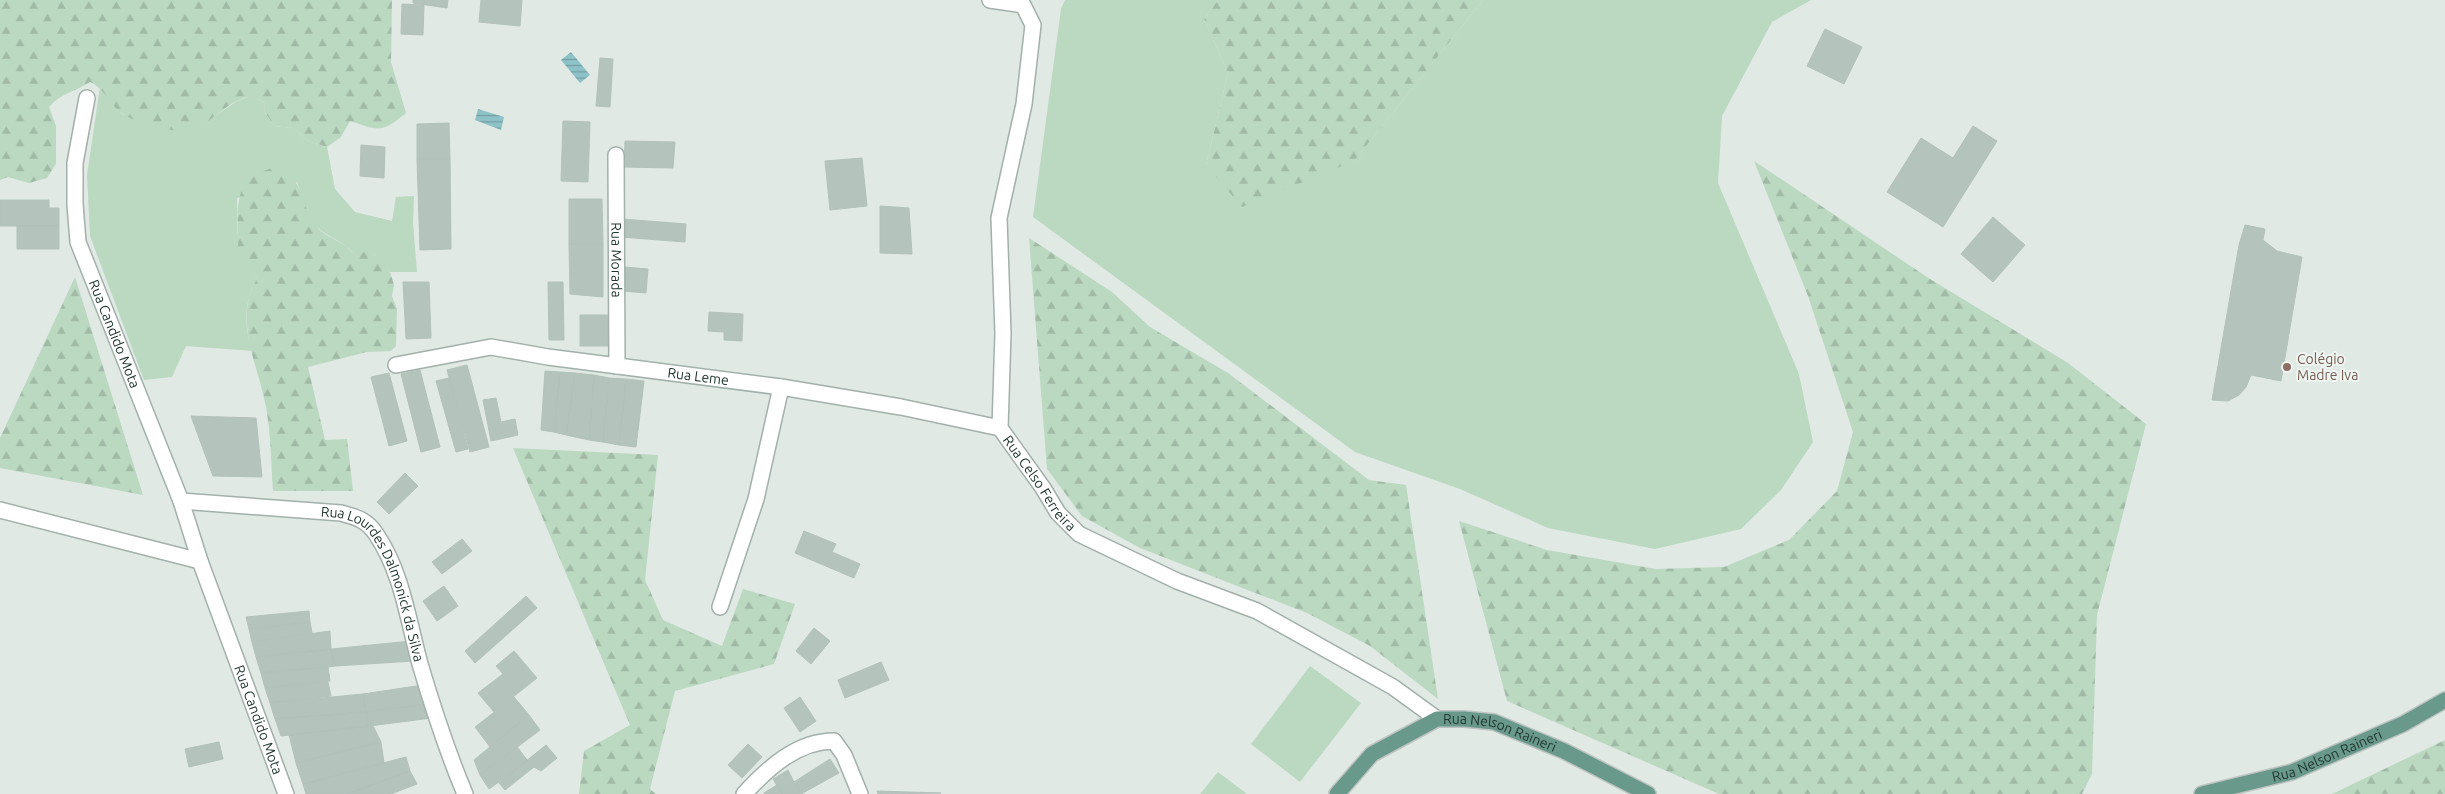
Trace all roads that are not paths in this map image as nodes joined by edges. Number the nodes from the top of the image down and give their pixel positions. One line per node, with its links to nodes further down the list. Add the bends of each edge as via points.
1 (990, 0): 7 (street, Rua Celso Ferreira, via 1023,5 1032,25 1024,104 1000,218 1003,333)
2 (87, 98): 8 (street, Rua Candido Mota, via 75,163 74,204 78,242)
3 (616, 155): 5 (street, Rua Morada)
4 (396, 365): 5 (street, Rua Leme, via 491,346)
5 (617, 366): 6 (street, Rua Leme)
6 (782, 387): 7 (street, Rua Leme); 11 (street, via 756,500)
7 (1000, 428): 13 (street, Rua Celso Ferreira, via 1058,513 1079,534 1177,581 1257,611 1393,687)
8 (181, 501): 10 (street, Rua Candido Mota); 15 (street, Rua Lourdes Dalmonick da Silva, via 341,513 362,519 376,534 399,584 440,732)
9 (0, 510): 10 (street)
10 (200, 561): 14 (street, Rua Candido Mota)
11 (720, 607)
12 (2445, 700): 20 (main road, Rua Nelson Raineri, via 2403,724 2292,772)
13 (1437, 720): 18 (main road, Rua Nelson Raineri, via 1372,754); 19 (main road, Rua Nelson Raineri, via 1494,722 1564,750)
14 (286, 794)
15 (465, 794)
16 (744, 794): 17 (street, via 768,768 819,741 834,741 844,755)
17 (860, 794)
18 (1337, 794)
19 (1648, 794)
20 (2202, 794)

